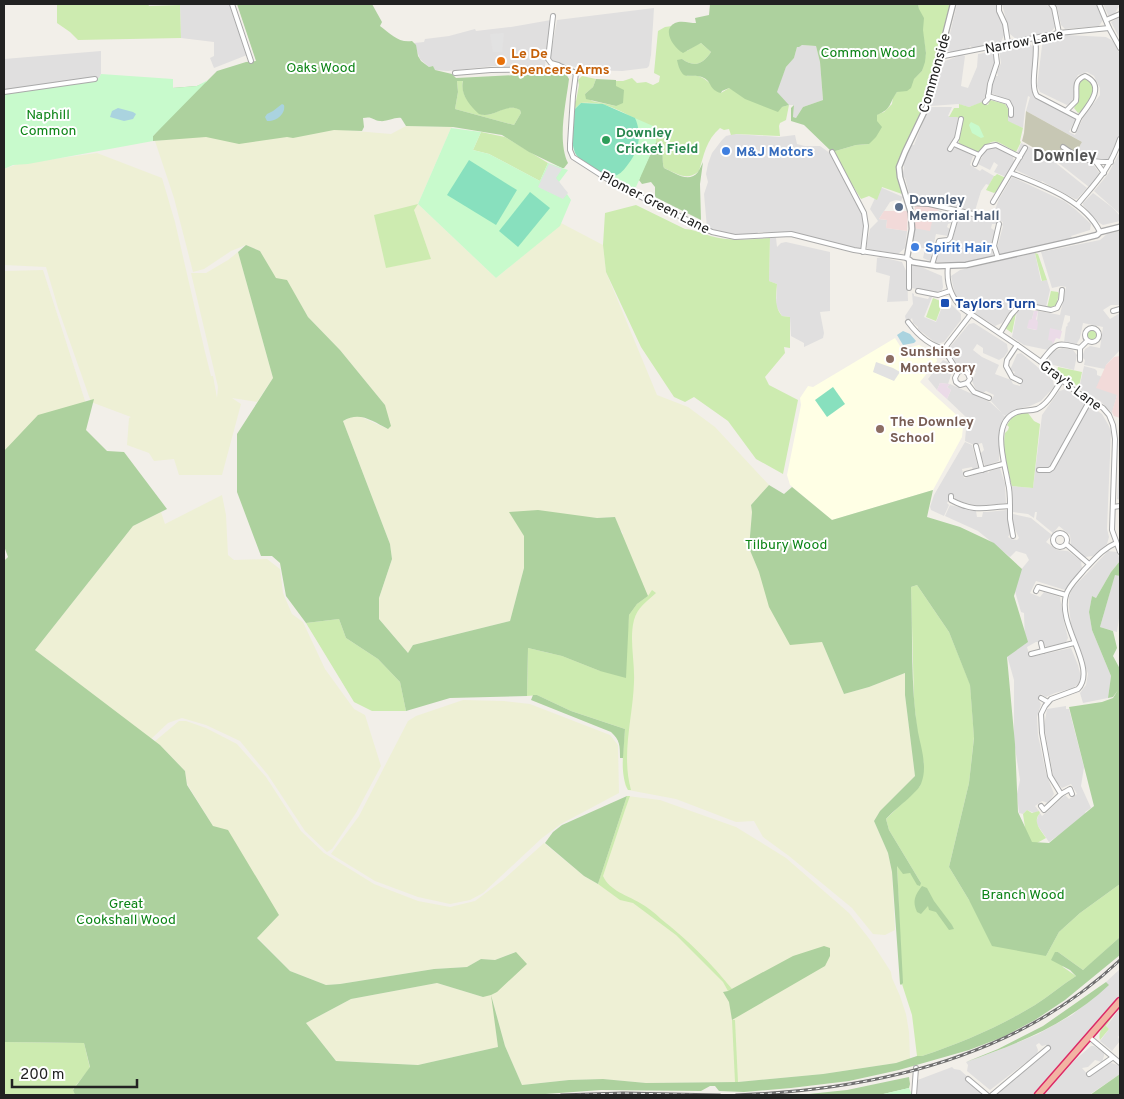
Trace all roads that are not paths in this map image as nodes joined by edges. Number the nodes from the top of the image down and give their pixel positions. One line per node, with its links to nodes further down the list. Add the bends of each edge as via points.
1 (232, 4): 16 (street)
2 (953, 4): 15 (street, Commonside)
3 (999, 4): 12 (street)
4 (1051, 4): 10 (street)
5 (1099, 4): 8 (street)
6 (1120, 14): 8 (street)
7 (553, 16): 17 (street, via 548,59 551,64)
8 (1106, 20): 9 (street)
9 (1109, 28): 10 (street, Narrow Lane); 14 (street)
10 (1059, 33): 11 (street, Narrow Lane)
11 (1035, 39): 12 (street, Narrow Lane); 23 (street, via 1035,93)
12 (1008, 44): 13 (street, Narrow Lane)
13 (995, 47): 15 (street, Narrow Lane); 21 (street, via 997,63)
14 (1120, 48)
15 (939, 57): 42 (street, Commonside, via 926,108 899,167 904,193)
16 (251, 61)
17 (558, 65): 18 (street, via 546,69); 49 (street, Plomer Green Lane, via 576,73 571,112 571,155 610,181 716,233 735,237 790,234)
18 (455, 73)
19 (94, 79): 20 (street)
20 (4, 92)
21 (988, 96): 22 (street); 24 (street, via 1008,102)
22 (985, 102)
23 (1066, 111): 25 (street); 25 (street, via 1076,101 1078,80 1085,76 1090,78 1096,87 1095,96)
24 (1011, 115)
25 (1080, 118): 27 (street)
26 (961, 119): 29 (street)
27 (1074, 130)
28 (1120, 140): 37 (street)
29 (954, 144): 32 (street); 34 (street)
30 (1063, 147): 36 (street, via 1079,158)
31 (1025, 148): 35 (street)
32 (950, 149)
33 (832, 152): 49 (street, via 864,213)
34 (980, 156): 35 (street, via 986,148 996,145); 38 (street)
35 (1020, 157): 39 (street)
36 (1096, 162): 37 (street); 40 (street)
37 (1112, 162): 40 (street)
38 (975, 164)
39 (1012, 173): 41 (street); 43 (street)
40 (1104, 173): 43 (street)
41 (993, 202)
42 (910, 204): 44 (street, via 929,204); 51 (street, via 912,229)
43 (1077, 205): 48 (street)
44 (973, 214)
45 (956, 217): 52 (street, via 950,238 938,241)
46 (993, 226): 50 (street, via 999,226 994,246)
47 (1120, 226): 48 (street, Plomer Green Lane)
48 (1100, 232): 50 (street, Plomer Green Lane)
49 (864, 252): 51 (street, Plomer Green Lane)
50 (998, 258): 53 (street, Plomer Green Lane)
51 (908, 260): 52 (street, Plomer Green Lane); 54 (street)
52 (932, 265): 53 (street, Plomer Green Lane)
53 (948, 266): 57 (street)
54 (909, 288)
55 (1062, 290): 62 (street, via 1057,308 1019,306)
56 (918, 291): 57 (street, via 938,295)
57 (950, 291): 60 (street, Gray's Lane, via 956,303)
58 (1120, 309): 59 (street)
59 (1113, 311)
60 (971, 314): 62 (street, Gray's Lane); 65 (street)
61 (908, 322): 65 (street, via 923,338)
62 (1000, 333): 64 (street, Gray's Lane)
63 (1087, 341): 66 (street)
64 (1016, 345): 68 (street, Gray's Lane); 70 (street, via 1006,366 1009,374)
65 (945, 348): 69 (street)
66 (1080, 348): 67 (street); 68 (street, via 1056,345)
67 (1080, 360)
68 (1041, 362): 71 (street, Gray's Lane)
69 (958, 372): 72 (street, via 964,370 968,374 970,380); 72 (street, via 957,383)
70 (1020, 380)
71 (1062, 380): 74 (street, Gray's Lane); 78 (street, via 1042,406 1016,412 1008,418 1001,438)
72 (967, 383): 73 (street, via 974,392)
73 (989, 398)
74 (1090, 400): 76 (street, Gray's Lane, via 1106,412); 80 (street, via 1052,468)
75 (1120, 423): 76 (street)
76 (1114, 425): 85 (street)
77 (976, 446): 79 (street)
78 (1003, 464): 79 (street); 83 (street)
79 (982, 470): 81 (street)
80 (1039, 470)
81 (966, 474)
82 (951, 500): 83 (street, via 980,512)
83 (1010, 506): 86 (street)
84 (1120, 506): 85 (street)
85 (1113, 507): 87 (street, via 1112,530)
86 (1013, 536)
87 (1116, 543): 89 (street); 90 (street, via 1104,549)
88 (1066, 544): 90 (street)
89 (1120, 552)
90 (1090, 564): 92 (street)
91 (1036, 591): 92 (street, via 1038,587)
92 (1066, 595): 94 (street, via 1066,616)
93 (1041, 643): 95 (street)
94 (1074, 643): 95 (street); 98 (street, via 1085,679 1078,690)
95 (1042, 651): 96 (street)
96 (1030, 654)
97 (1041, 698): 98 (street)
98 (1048, 702): 99 (street, via 1041,714 1042,733 1050,776)
99 (1061, 794): 100 (street, via 1070,789); 101 (street, via 1044,810)
100 (1072, 794)
101 (1041, 806)
102 (1120, 1001): 103 (highway)
103 (1089, 1037): 105 (street); 113 (highway)
104 (1048, 1048): 112 (street)
105 (1112, 1058): 106 (street); 108 (street)
106 (1120, 1063)
107 (916, 1068): 110 (street)
108 (1089, 1074)
109 (968, 1079): 111 (street)
110 (914, 1095)
111 (987, 1095)
112 (992, 1095)
113 (1038, 1095)

